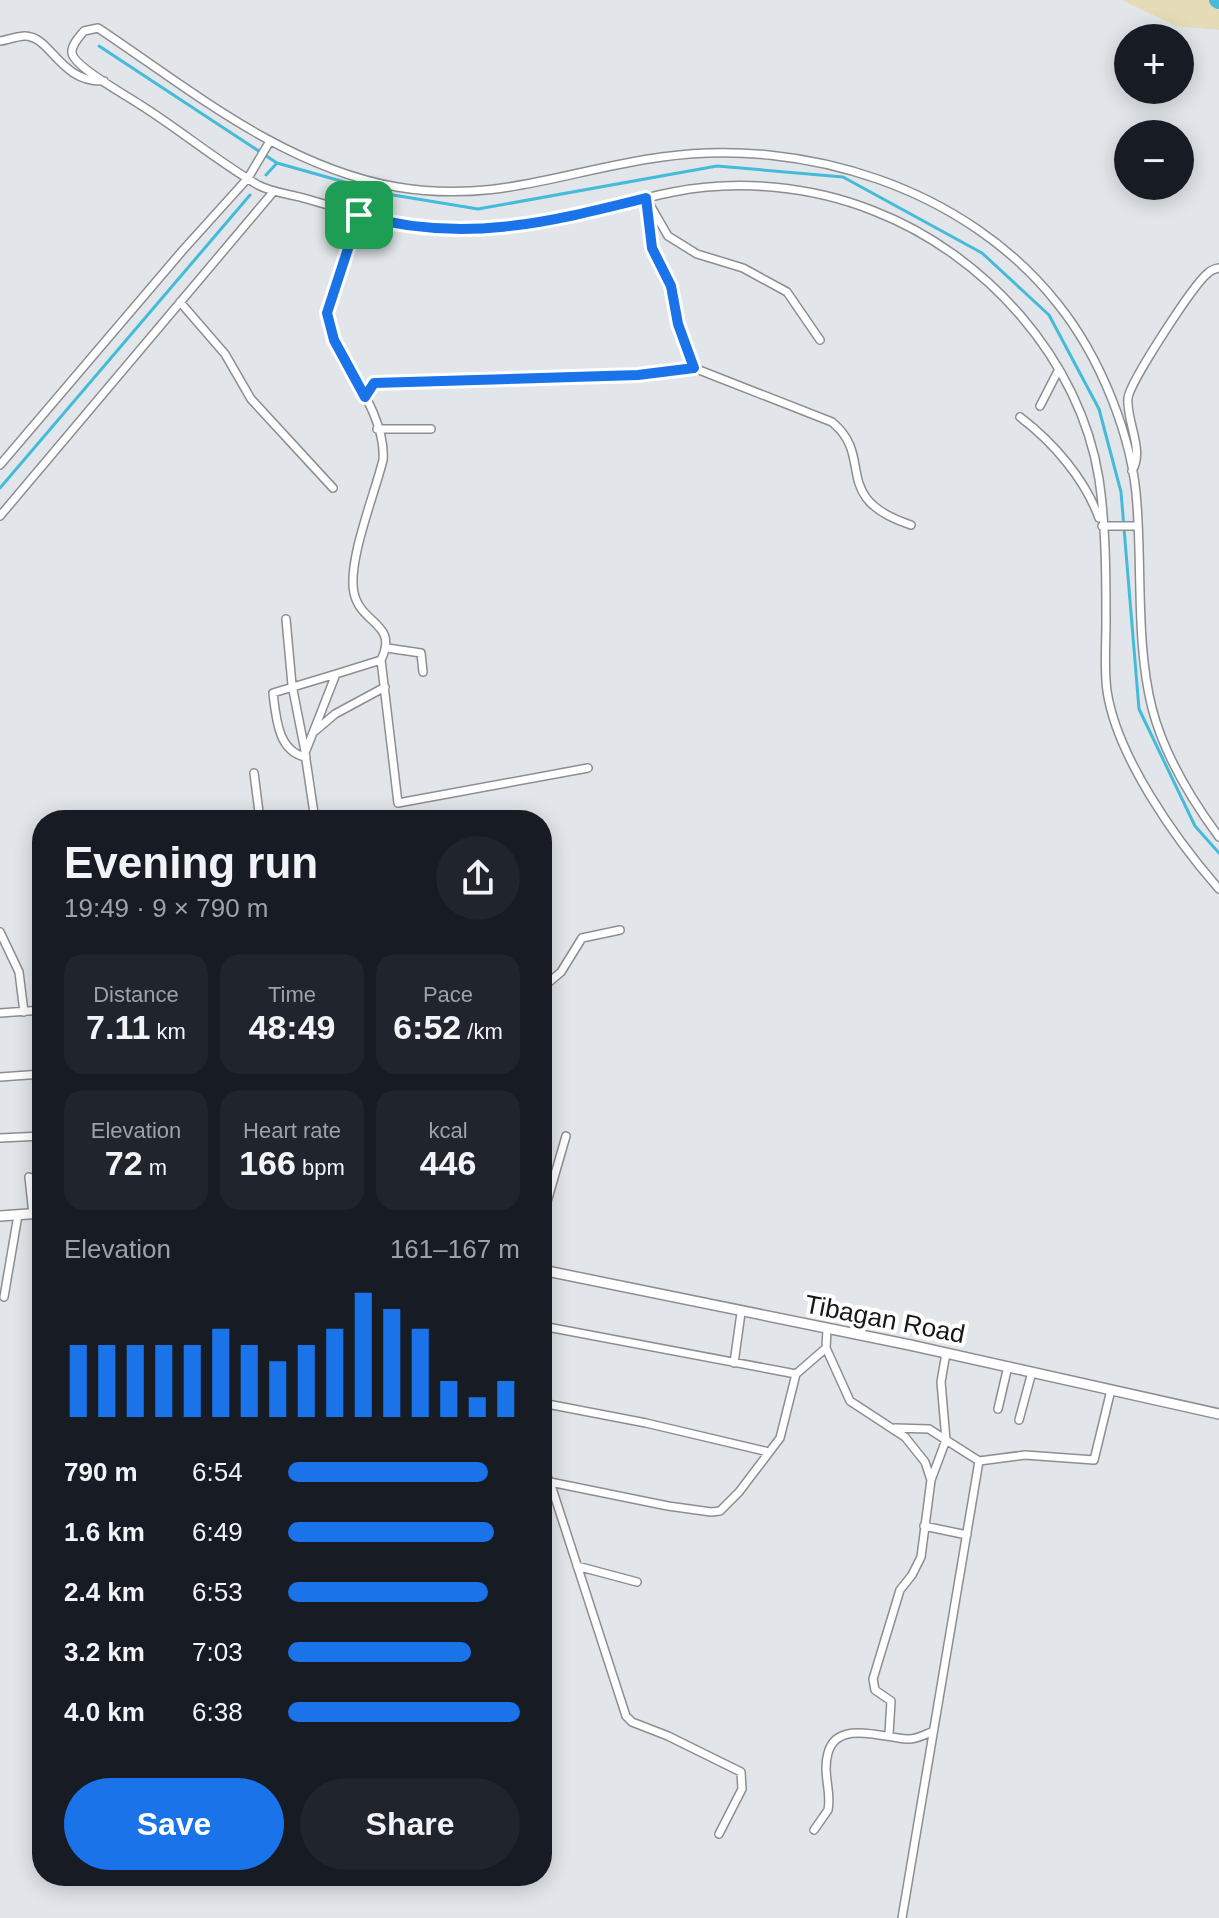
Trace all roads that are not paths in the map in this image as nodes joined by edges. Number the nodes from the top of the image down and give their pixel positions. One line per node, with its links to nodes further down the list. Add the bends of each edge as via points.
1 (0, 41): 2 (street, via 27,36 38,40 76,77)
2 (104, 81): 3 (street, via 72,53 84,31 93,27); 4 (street)
3 (269, 144): 4 (street); 19 (street, via 348,176 455,193 508,190 659,157 711,152 794,158 883,181 966,222 1048,291 1109,395)
4 (251, 174): 5 (street); 18 (street)
5 (274, 191): 7 (street); 9 (street)
6 (646, 198): 7 (street, via 551,222 493,230 423,228); 10 (street, via 668,236 787,292); 11 (street, via 652,248 671,286); 12 (street, via 692,189 759,186 874,211 916,231 974,270 1031,327)
7 (359, 215): 13 (street, via 327,313 334,340)
8 (1219, 268): 19 (street, via 1209,272 1175,315 1129,393 1137,453)
9 (180, 302): 20 (street, via 225,354 251,399); 21 (street)
10 (820, 340)
11 (694, 368): 13 (street, via 638,375 374,383); 23 (street, via 832,422 848,438 860,490 868,501 890,518)
12 (1059, 369): 14 (street); 22 (street, via 1082,417 1099,478)
13 (365, 397): 16 (street)
14 (1040, 406)
15 (1020, 417): 22 (street, via 1052,444 1088,494)
16 (377, 429): 17 (street); 26 (street, via 383,460 351,577 354,597 383,631)
17 (431, 429)
18 (0, 465)
19 (1132, 471): 24 (street)
20 (333, 488)
21 (0, 516)
22 (1102, 524): 24 (street); 39 (street, via 1107,691 1115,719 1160,810)
23 (911, 525)
24 (1136, 526): 38 (street, via 1151,706 1183,782)
25 (286, 619): 30 (street)
26 (387, 648): 27 (street); 28 (street, via 421,653)
27 (381, 660): 29 (street); 31 (street)
28 (423, 672)
29 (336, 674): 30 (street); 32 (street)
30 (292, 685): 33 (street); 33 (street, via 273,696 285,747)
31 (385, 687): 32 (street); 34 (street, via 399,804)
32 (313, 732): 33 (street)
33 (306, 755): 37 (street)
34 (588, 768)
35 (254, 773): 36 (street)
36 (259, 810)
37 (314, 810)
38 (1219, 837)
39 (1219, 889)
40 (620, 930): 42 (street, via 582,938)
41 (0, 932): 44 (street, via 19,972)
42 (552, 980)
43 (32, 1011): 44 (street)
44 (24, 1012): 45 (street)
45 (0, 1013)
46 (32, 1075): 47 (street)
47 (0, 1077)
48 (32, 1136): 50 (street)
49 (566, 1136): 52 (street)
50 (0, 1138)
51 (29, 1177): 53 (street)
52 (552, 1184)
53 (32, 1190)
54 (32, 1214): 55 (main road)
55 (18, 1215): 56 (main road); 58 (street)
56 (0, 1216)
57 (552, 1272): 59 (main road, Tibagan Road)
58 (4, 1297)
59 (741, 1313): 61 (main road, Tibagan Road); 64 (street)
60 (552, 1328): 64 (street)
61 (827, 1330): 62 (street); 63 (main road, Tibagan Road)
62 (826, 1348): 67 (street); 73 (street, via 850,1401)
63 (946, 1353): 65 (main road, Tibagan Road); 74 (street, via 941,1382)
64 (734, 1363): 67 (street)
65 (1008, 1366): 66 (main road, Tibagan Road); 70 (street)
66 (1032, 1372): 68 (main road, Tibagan Road); 72 (street)
67 (796, 1374): 75 (street, via 784,1429)
68 (1111, 1390): 71 (main road, Tibagan Road); 76 (street, via 1094,1460 1025,1455)
69 (552, 1405): 75 (street)
70 (998, 1409)
71 (1219, 1414)
72 (1019, 1420)
73 (889, 1427): 74 (street, via 929,1429); 77 (street, via 916,1449)
74 (946, 1440): 76 (street); 77 (street)
75 (769, 1452): 78 (street, via 716,1513)
76 (979, 1461): 81 (street)
77 (931, 1480): 80 (street)
78 (552, 1482)
79 (552, 1488): 82 (street)
80 (924, 1526): 81 (street); 85 (street, via 921,1557 900,1590 873,1679 875,1690 891,1701)
81 (967, 1535): 84 (street)
82 (577, 1566): 83 (street); 87 (street, via 628,1719 741,1772 742,1789)
83 (637, 1582)
84 (931, 1732): 85 (street, via 909,1740); 88 (street)
85 (889, 1734): 86 (street, via 845,1734 831,1745 824,1772 829,1806)
86 (814, 1830)
87 (719, 1834)
88 (902, 1918)

